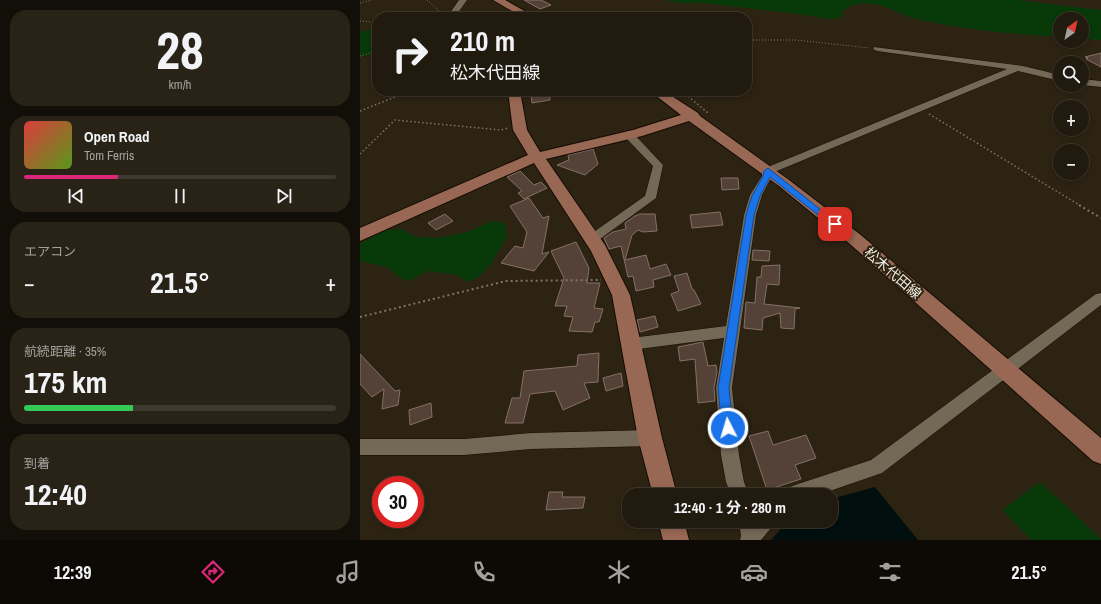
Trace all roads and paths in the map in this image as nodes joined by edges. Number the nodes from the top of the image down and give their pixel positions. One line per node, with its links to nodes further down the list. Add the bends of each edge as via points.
1 (372, 0): 5 (path)
2 (427, 0): 6 (path)
3 (463, 0): 7 (street)
4 (498, 0): 8 (street)
5 (360, 3)
6 (440, 12)
7 (455, 12)
8 (521, 12)
9 (360, 21): 10 (path)
10 (372, 22)
11 (752, 40): 12 (path, via 796,40)
12 (876, 49): 15 (street)
13 (372, 52): 14 (path)
14 (360, 56)
15 (1015, 69): 16 (street); 23 (street)
16 (1053, 76)
17 (1089, 83): 18 (street)
18 (1101, 84)
19 (398, 96): 24 (path)
20 (515, 96): 26 (street)
21 (665, 96): 25 (street, 松木代田線)
22 (686, 96): 25 (path)
23 (919, 108): 30 (street); 31 (path)
24 (360, 111)
25 (700, 115): 27 (street); 30 (street, 松木代田線)
26 (520, 126): 28 (path, via 501,130 395,120); 29 (street)
27 (629, 135): 29 (street); 33 (street, via 658,165 650,198)
28 (360, 154)
29 (536, 158): 32 (street); 33 (street)
30 (768, 171): 37 (street, via 750,215); 39 (street, 松木代田線, via 856,240)
31 (1101, 218)
32 (360, 235)
33 (592, 239): 34 (street)
34 (615, 280): 36 (path, via 506,281); 38 (street, via 621,295)
35 (1101, 298): 39 (street)
36 (360, 317)
37 (732, 331): 38 (street); 44 (street, via 724,388 730,454)
38 (631, 344): 40 (street)
39 (1004, 370): 42 (street, 松木代田線); 45 (street, via 876,466)
40 (650, 438): 41 (street, via 531,441 464,448); 43 (street)
41 (360, 447)
42 (1101, 453)
43 (663, 488)
44 (737, 488)
45 (812, 488)
46 (673, 528): 47 (street)
47 (676, 540)

